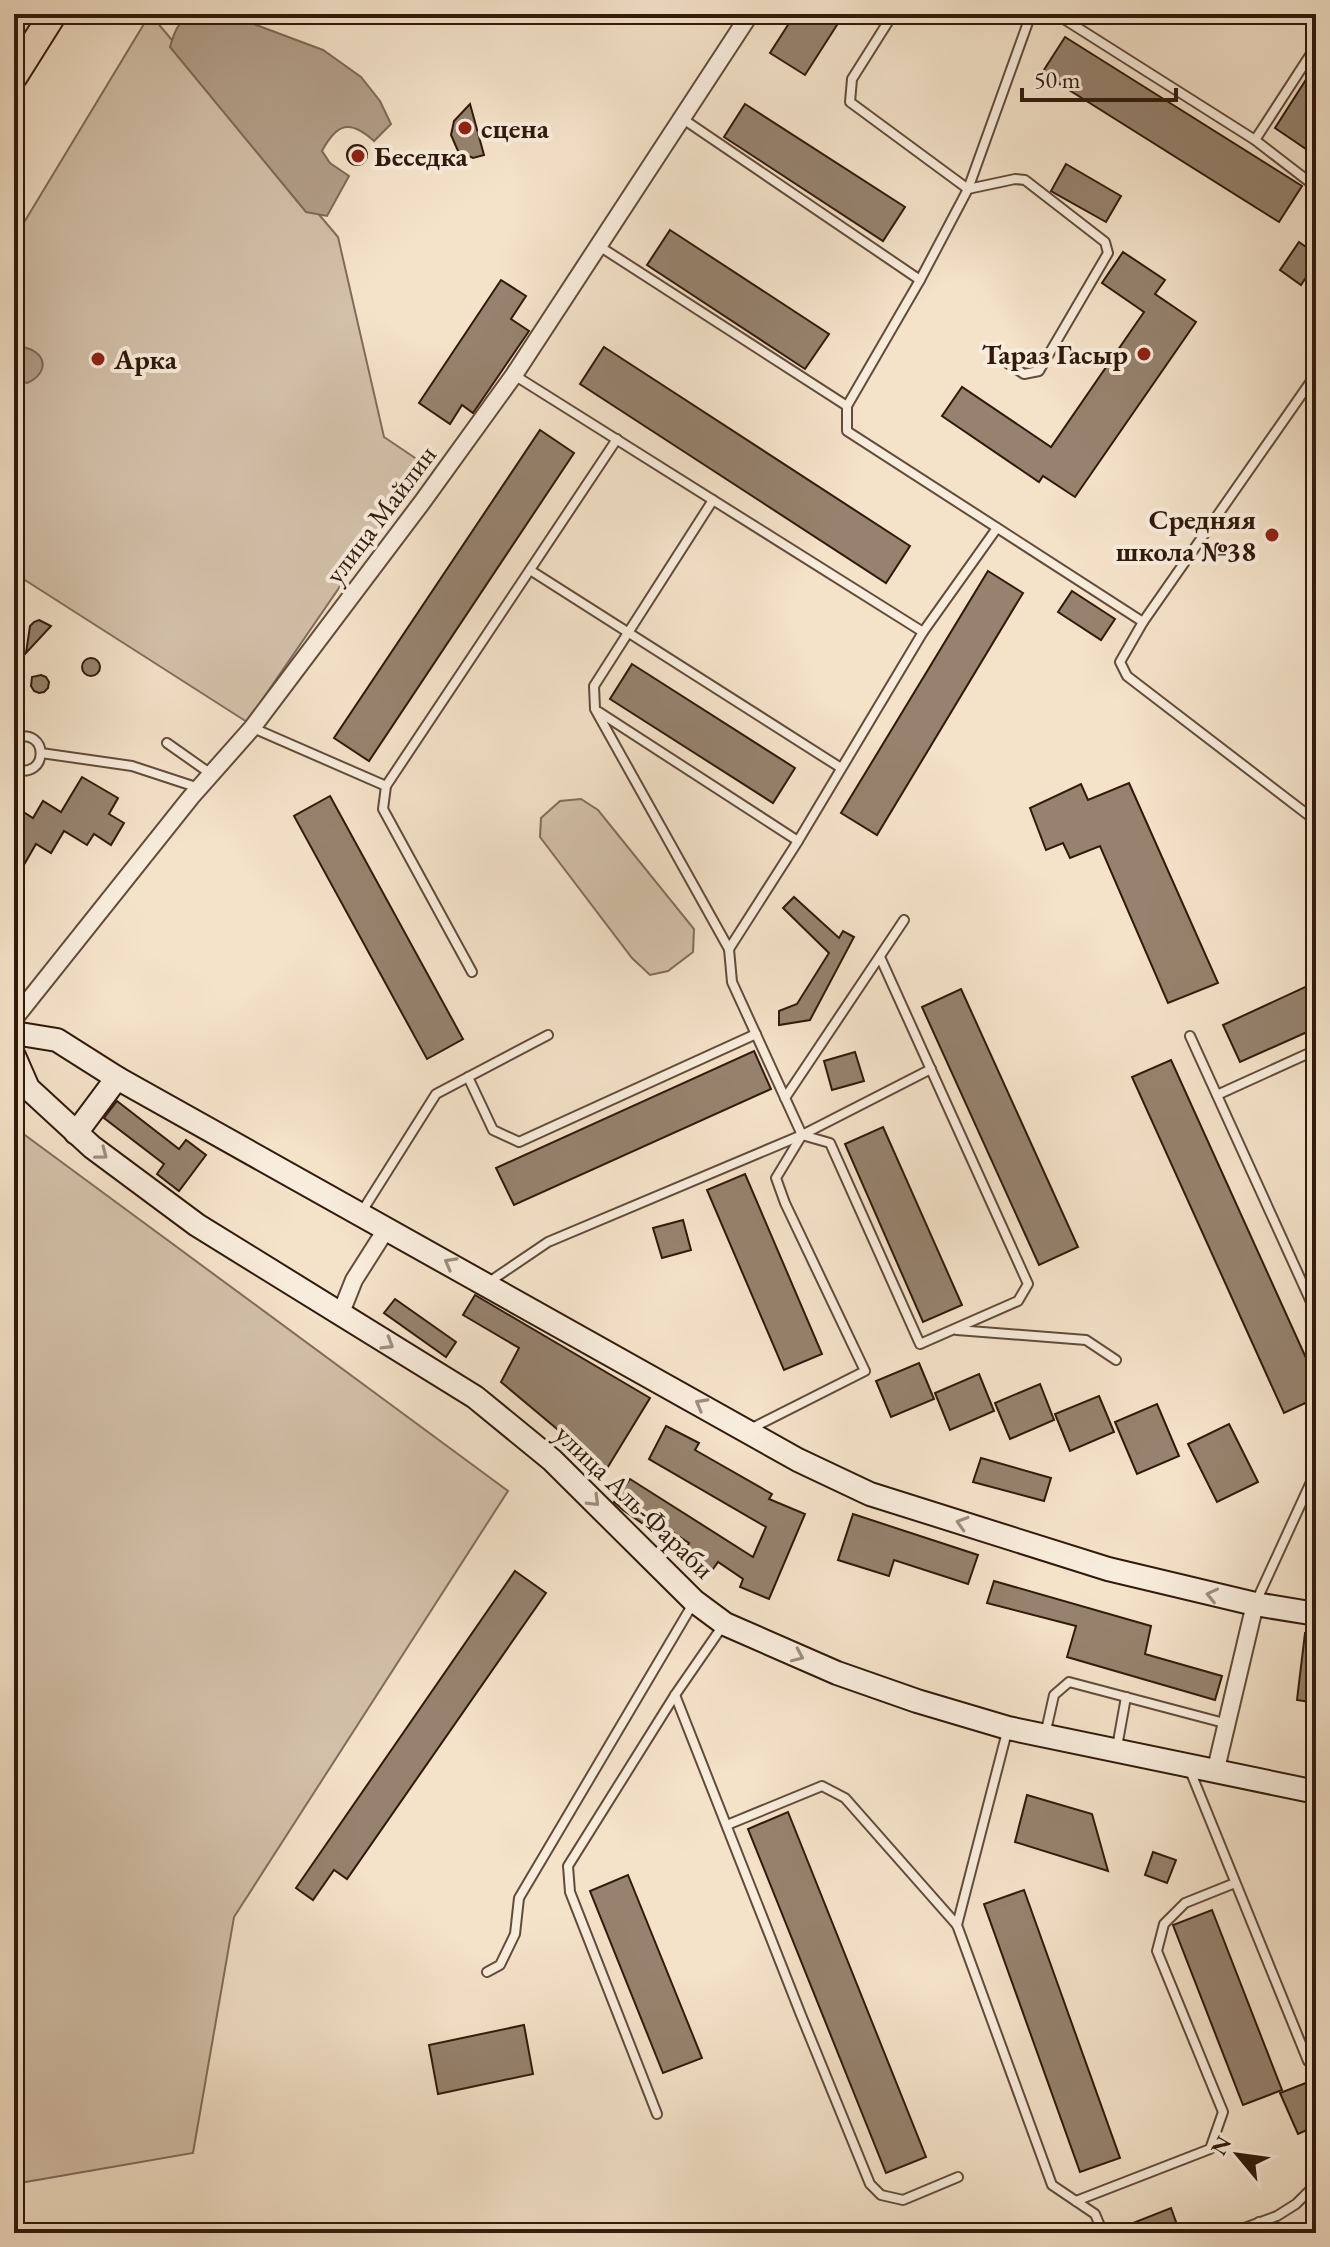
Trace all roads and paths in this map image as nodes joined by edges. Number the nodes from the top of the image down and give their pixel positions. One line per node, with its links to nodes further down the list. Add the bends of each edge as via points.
1 (53, 14): 7 (main road)
2 (750, 14): 8 (street, улица Майлин)
3 (893, 14): 11 (lane, via 852,79 850,102)
4 (1031, 14): 11 (lane)
5 (1056, 14): 9 (lane)
6 (1316, 46): 9 (lane)
7 (14, 76)
8 (683, 119): 12 (street, улица Майлин); 13 (lane)
9 (1255, 140): 10 (lane)
10 (1316, 187)
11 (968, 189): 13 (lane); 14 (lane, via 1025,180 1105,242 1108,253 1039,371 1024,374)
12 (599, 246): 16 (street, улица Майлин); 17 (lane)
13 (920, 280): 17 (lane)
14 (998, 357)
15 (1316, 374): 22 (lane)
16 (514, 375): 18 (lane); 26 (street, улица Майлин)
17 (847, 406): 20 (lane, via 847,431)
18 (617, 439): 19 (lane); 21 (lane)
19 (713, 500): 23 (lane); 24 (lane)
20 (997, 528): 22 (lane); 24 (lane)
21 (530, 570): 23 (lane); 33 (lane)
22 (1143, 622): 35 (lane, via 1120,662 1127,676)
23 (629, 631): 25 (lane, via 594,686); 30 (lane)
24 (923, 632): 30 (lane)
25 (595, 709): 36 (lane); 38 (lane)
26 (252, 728): 32 (street, улица Майлин); 33 (lane)
27 (14, 738): 29 (lane, via 33,739)
28 (167, 743): 32 (lane)
29 (41, 753): 31 (lane, via 33,768); 34 (lane, via 132,766)
30 (841, 768): 36 (lane)
31 (14, 769)
32 (211, 774): 34 (street, улица Майлин)
33 (386, 786): 40 (lane, via 383,809)
34 (199, 788): 41 (street, улица Майлин)
35 (1316, 821)
36 (798, 841): 38 (lane)
37 (904, 920): 39 (lane)
38 (729, 949): 43 (lane, via 732,982)
39 (880, 957): 48 (lane); 52 (lane)
40 (472, 972)
41 (14, 1019)
42 (14, 1033): 50 (main road, via 57,1040)
43 (756, 1034): 49 (lane, via 519,1142 493,1130); 52 (lane)
44 (548, 1035): 49 (lane)
45 (1190, 1036): 51 (lane)
46 (1316, 1050): 51 (lane)
47 (14, 1056): 53 (main road, улица Аль-Фараби, via 28,1088)
48 (931, 1069): 54 (lane); 60 (lane, via 1028,1284 1018,1301)
49 (468, 1077): 55 (lane, via 436,1094)
50 (117, 1078): 53 (main road); 55 (main road)
51 (1217, 1095): 58 (lane)
52 (785, 1098): 54 (lane)
53 (76, 1133): 59 (main road, улица Аль-Фараби, one-way to 59, via 197,1225)
54 (802, 1135): 57 (lane, via 548,1242); 60 (lane, via 830,1143 920,1344); 62 (lane, via 776,1178 865,1371)
55 (360, 1213): 56 (main road)
56 (387, 1228): 57 (main road, one-way to 56); 59 (street, via 354,1280)
57 (487, 1284): 62 (main road, one-way to 57)
58 (1316, 1313)
59 (340, 1315): 64 (main road, улица Аль-Фараби, one-way to 64, via 475,1397 552,1460)
60 (952, 1330): 61 (lane, via 1086,1340)
61 (1116, 1360)
62 (748, 1431): 65 (main road, one-way to 62, via 1108,1569 870,1494)
63 (1316, 1471): 65 (lane)
64 (694, 1601): 67 (main road, улица Аль-Фараби); 80 (lane, via 519,1898 515,1934 500,1965)
65 (1255, 1604): 66 (main road); 70 (street)
66 (1316, 1614)
67 (725, 1624): 68 (lane); 71 (main road, улица Аль-Фараби, one-way to 71, via 837,1673)
68 (675, 1695): 77 (lane); 82 (lane, via 568,1866 570,1892)
69 (1126, 1697): 70 (lane); 72 (lane, via 1069,1682 1054,1695); 73 (lane)
70 (1228, 1724): 75 (street)
71 (1008, 1728): 72 (main road, улица Аль-Фараби); 79 (lane)
72 (1045, 1736): 73 (main road, улица Аль-Фараби)
73 (1116, 1752): 74 (main road, улица Аль-Фараби)
74 (1188, 1767): 75 (main road, улица Аль-Фараби); 78 (lane)
75 (1215, 1773): 76 (main road, улица Аль-Фараби)
76 (1316, 1792)
77 (727, 1825): 79 (lane, via 822,1786 845,1798); 83 (lane, via 870,2184 881,2195 903,2200)
78 (1235, 1883): 81 (lane, via 1308,2061); 85 (lane, via 1185,1903 1164,1924 1157,1951 1223,2112 1210,2149)
79 (957, 1925): 85 (lane, via 1052,2185)
80 (487, 1972)
81 (1316, 2061)
82 (657, 2114)
83 (958, 2177)
84 (1316, 2184): 86 (lane, via 1287,2210)
85 (1076, 2201): 87 (lane, via 1095,2214)
86 (1259, 2222): 88 (lane); 89 (lane)
87 (1103, 2233)
88 (1231, 2233)
89 (1264, 2233)

